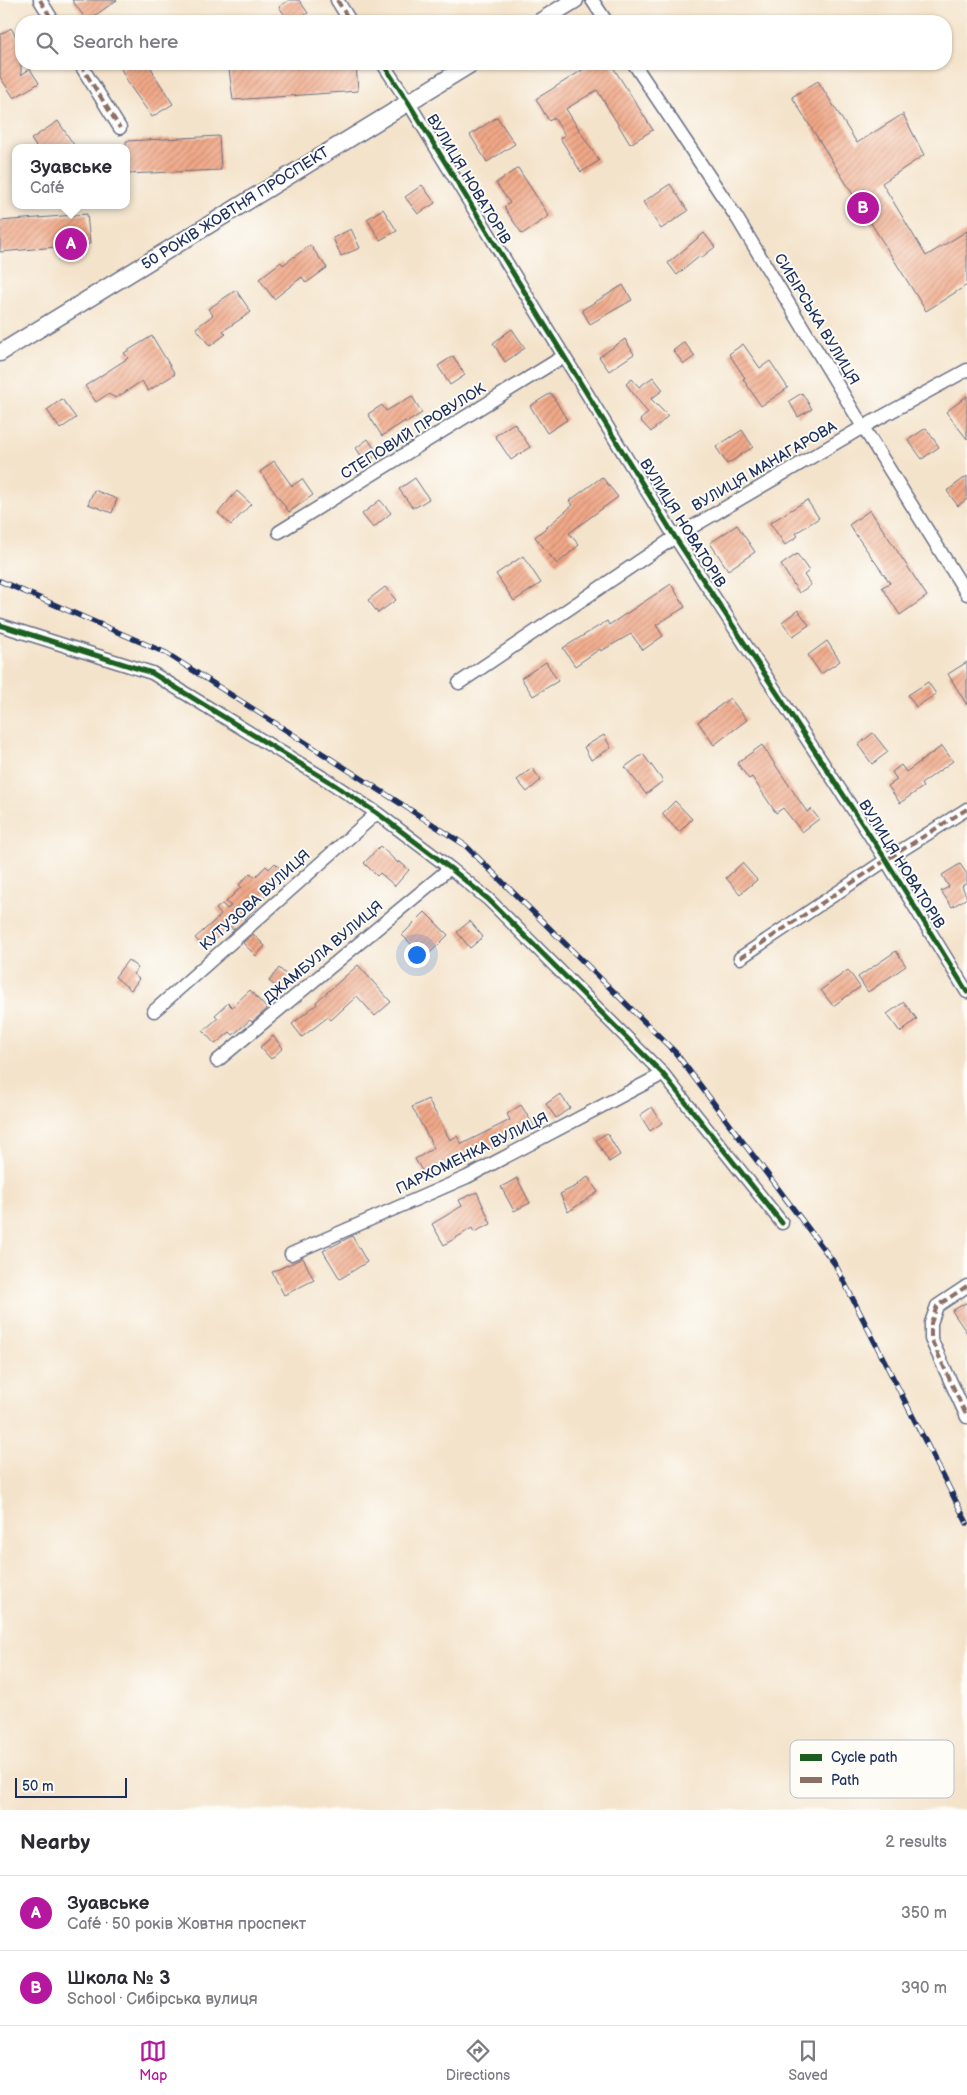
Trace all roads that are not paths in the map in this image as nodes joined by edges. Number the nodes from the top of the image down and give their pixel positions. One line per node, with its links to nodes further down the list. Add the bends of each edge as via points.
1 (40, 0): 5 (street)
2 (337, 0): 6 (street)
3 (576, 0): 7 (street)
4 (592, 0): 8 (street)
5 (49, 15)
6 (346, 15)
7 (551, 15)
8 (602, 15)
9 (84, 70): 14 (street)
10 (386, 70): 13 (street, ВУЛИЦЯ НОВАТОРІВ)
11 (460, 70): 13 (street, 50 РОКІВ ЖОВТНЯ ПРОСПЕКТ)
12 (638, 70): 18 (street, СИБІРСЬКА ВУЛИЦЯ, via 737,218)
13 (408, 102): 15 (street, 50 РОКІВ ЖОВТНЯ ПРОСПЕКТ); 16 (street, ВУЛИЦЯ НОВАТОРІВ)
14 (120, 128)
15 (0, 353)
16 (564, 356): 19 (street, СТЕПОВИЙ ПРОВУЛОК); 20 (street, ВУЛИЦЯ НОВАТОРІВ)
17 (967, 370): 18 (street, ВУЛИЦЯ МАНАГАРОВА)
18 (862, 427): 20 (street, ВУЛИЦЯ МАНАГАРОВА); 21 (street, СИБІРСЬКА ВУЛИЦЯ)
19 (279, 532)
20 (675, 537): 23 (street, ВУЛИЦЯ МАНАГАРОВА); 26 (street, ВУЛИЦЯ НОВАТОРІВ)
21 (967, 594)
22 (0, 625): 25 (street, via 152,673)
23 (459, 683)
24 (967, 809): 26 (street)
25 (377, 813): 27 (street); 30 (street, КУТУЗОВА ВУЛИЦЯ)
26 (886, 860): 28 (street); 29 (street, ВУЛИЦЯ НОВАТОРІВ)
27 (450, 868): 31 (street, ДЖАМБУЛА ВУЛИЦЯ); 32 (street, via 488,899)
28 (740, 958)
29 (967, 992)
30 (154, 1010)
31 (218, 1061)
32 (663, 1074): 33 (street); 34 (street, ПАРХОМЕНКА ВУЛИЦЯ, via 466,1177)
33 (782, 1223)
34 (291, 1254)
35 (967, 1286): 36 (street, via 937,1306 931,1323 932,1339)
36 (967, 1418)

